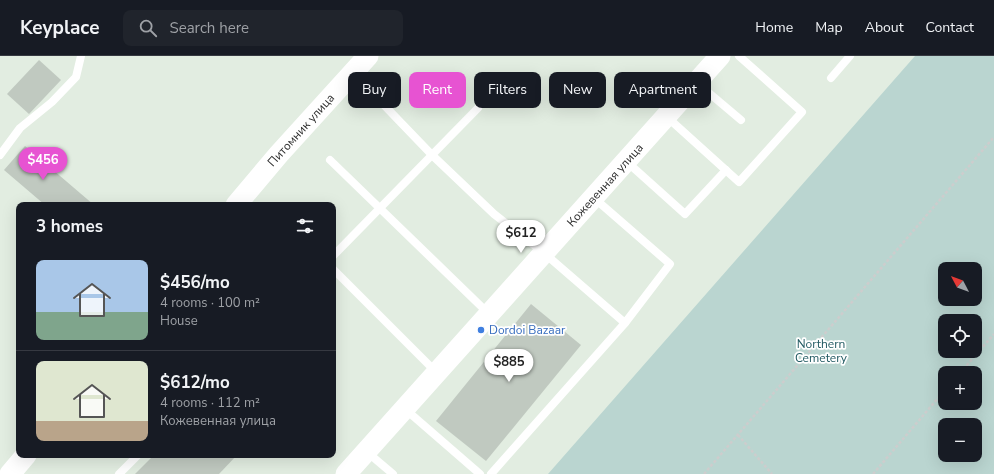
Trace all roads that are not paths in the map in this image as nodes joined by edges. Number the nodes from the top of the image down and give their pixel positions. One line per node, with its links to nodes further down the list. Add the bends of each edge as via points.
1 (82, 56): 14 (lane, via 76,77 52,102 20,128)
2 (368, 56): 20 (street, Питомник улица)
3 (720, 56): 6 (street, Кожевенная улица)
4 (739, 56): 18 (lane, via 802,112 739,182)
5 (850, 56): 7 (lane)
6 (706, 72)
7 (831, 78)
8 (711, 95): 13 (lane)
9 (387, 108): 15 (lane)
10 (478, 108): 15 (lane)
11 (674, 108): 12 (street, Кожевенная улица)
12 (666, 117): 17 (street, Кожевенная улица); 18 (lane)
13 (740, 120)
14 (0, 155)
15 (432, 155): 21 (lane); 23 (lane, via 494,214)
16 (330, 160): 21 (lane)
17 (626, 162): 18 (lane, via 685,214); 19 (street, Кожевенная улица)
18 (726, 170)
19 (594, 197): 23 (street, Кожевенная улица); 26 (lane, via 670,264)
20 (239, 202)
21 (380, 208): 22 (lane); 25 (lane)
22 (336, 253)
23 (544, 253): 25 (street, Кожевенная улица); 26 (lane)
24 (336, 272): 27 (lane)
25 (489, 314): 27 (street, Кожевенная улица)
26 (624, 323): 37 (lane)
27 (437, 373): 28 (street, Кожевенная улица)
28 (404, 409): 29 (street, Кожевенная улица); 36 (lane)
29 (366, 451): 34 (street, Кожевенная улица); 35 (lane)
30 (23, 458): 32 (street)
31 (135, 458): 33 (lane)
32 (10, 474)
33 (119, 474)
34 (346, 474)
35 (393, 474)
36 (480, 474)
37 (491, 474)

